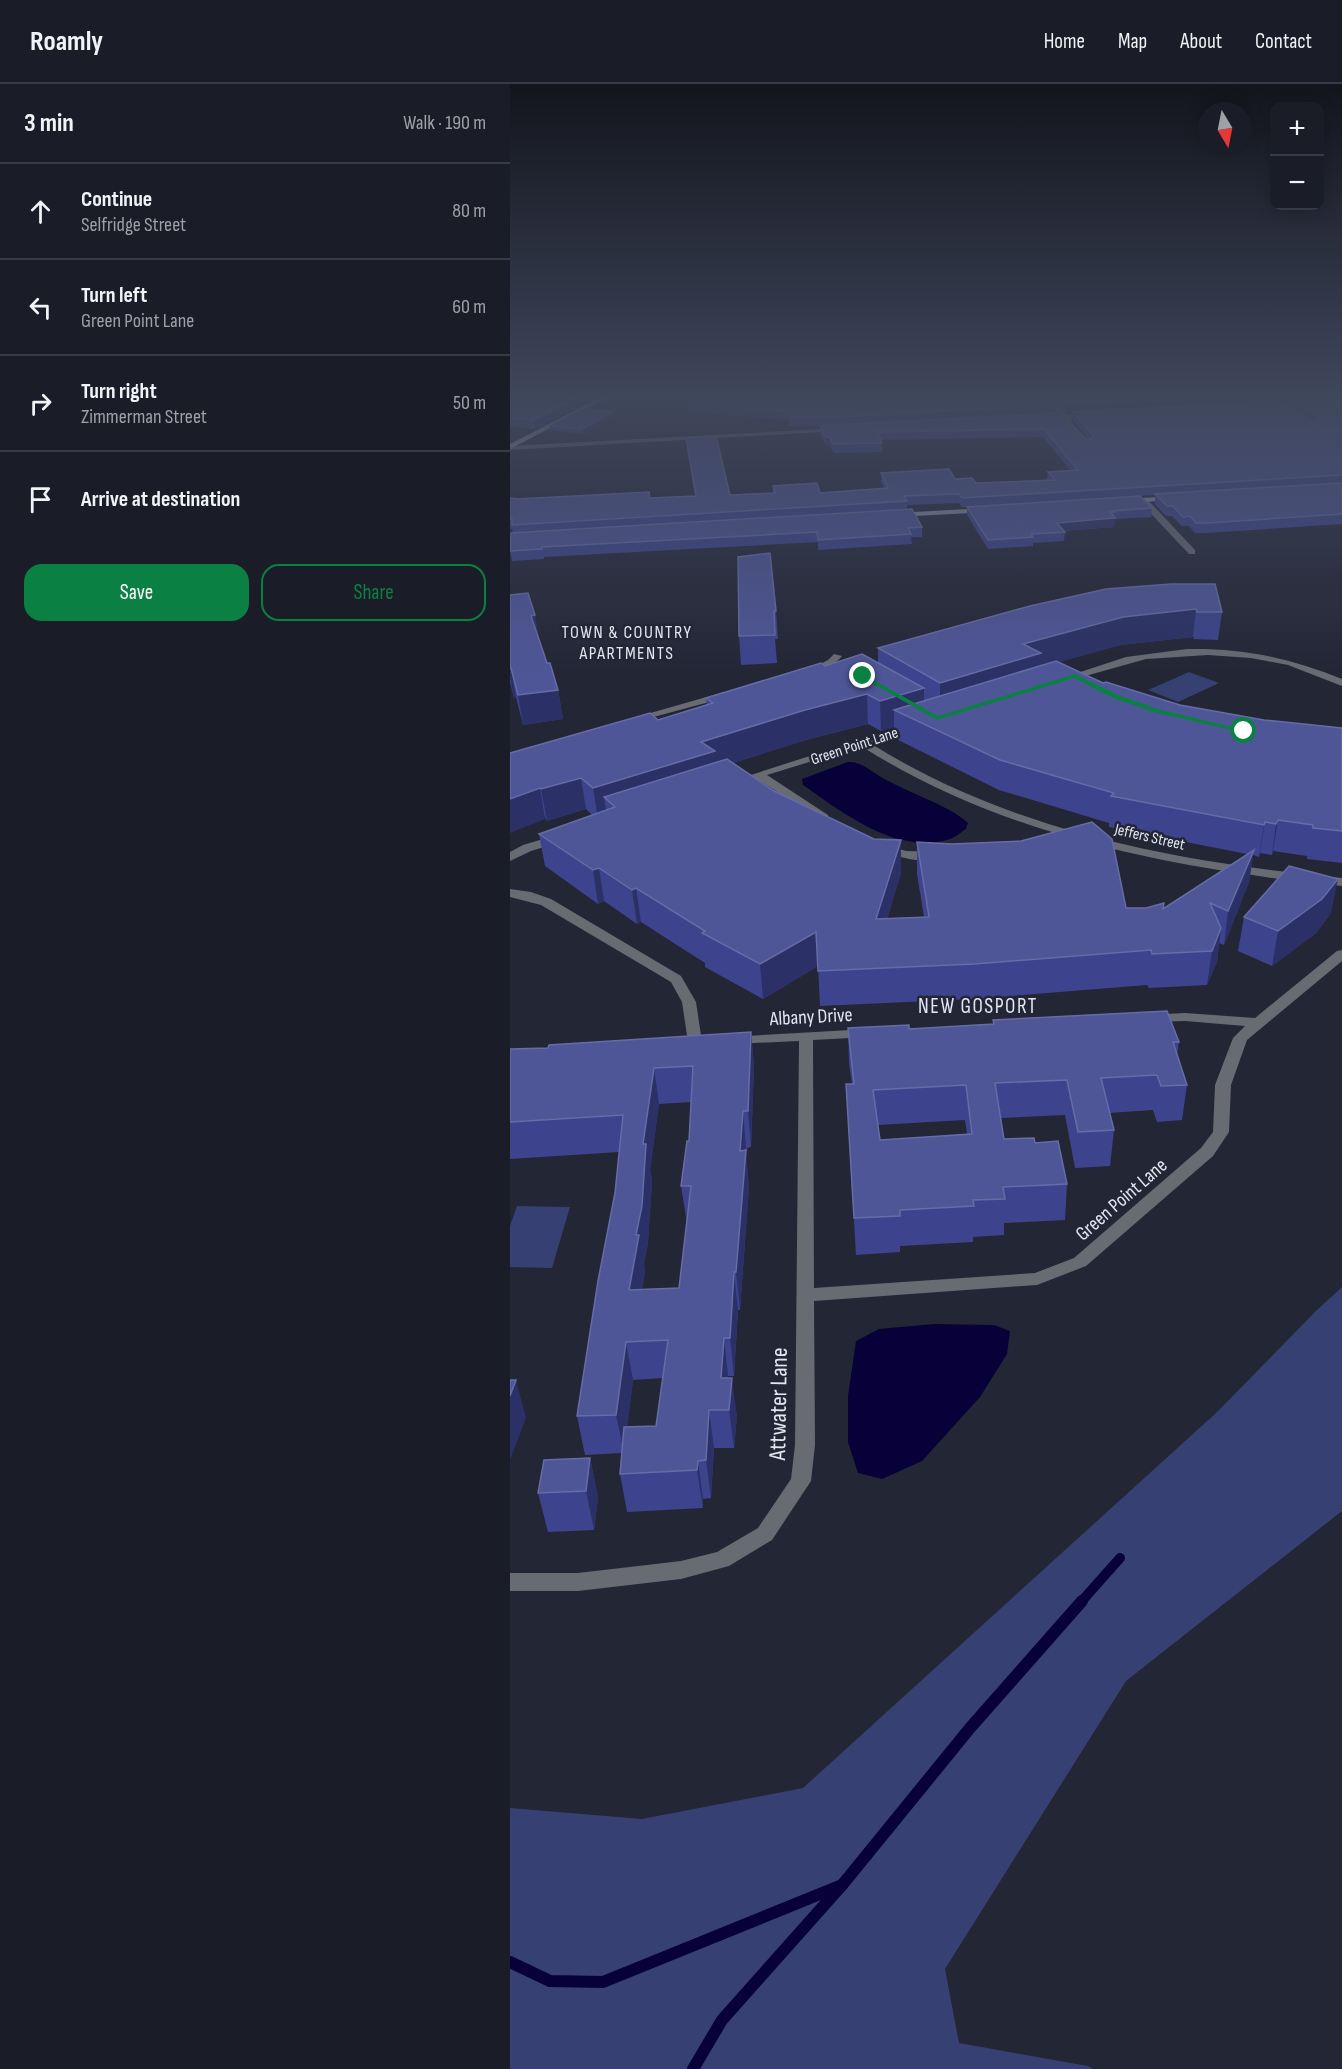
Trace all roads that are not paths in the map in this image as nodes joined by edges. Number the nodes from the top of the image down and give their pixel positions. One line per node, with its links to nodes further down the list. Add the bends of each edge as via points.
1 (1185, 497): 2 (street)
2 (1143, 500): 3 (street); 6 (street)
3 (1119, 502)
4 (1000, 509): 5 (street)
5 (892, 516)
6 (1192, 552)
7 (837, 656): 8 (street, via 817,670)
8 (794, 677)
9 (1342, 683): 10 (street, via 1290,663 1216,652 1126,660 1080,679)
10 (1049, 684)
11 (737, 692): 13 (street)
12 (926, 722): 14 (street, Green Point Lane)
13 (619, 723)
14 (862, 742): 15 (street, Green Point Lane); 22 (street, Jeffers Street, via 910,772 1055,834 1188,862)
15 (759, 775): 16 (street, Green Point Lane); 17 (street)
16 (727, 785)
17 (831, 821)
18 (569, 835): 21 (street)
19 (871, 842): 20 (street, via 905,855)
20 (950, 855)
21 (510, 857)
22 (1342, 882)
23 (510, 893): 28 (street, Albany Drive, via 546,902 676,980 689,1002 700,1042)
24 (1342, 954): 26 (street, Green Point Lane)
25 (1138, 1019): 26 (street, via 1185,1017)
26 (1258, 1023): 29 (street, Green Point Lane, via 1240,1038 1223,1085 1221,1131 1207,1152 1080,1262 1037,1279)
27 (877, 1033): 28 (street, Albany Drive)
28 (806, 1036): 29 (street, Attwater Lane)
29 (805, 1295): 30 (street, Attwater Lane, via 805,1445 801,1481 765,1534 722,1560 681,1570 578,1582)
30 (510, 1582)

